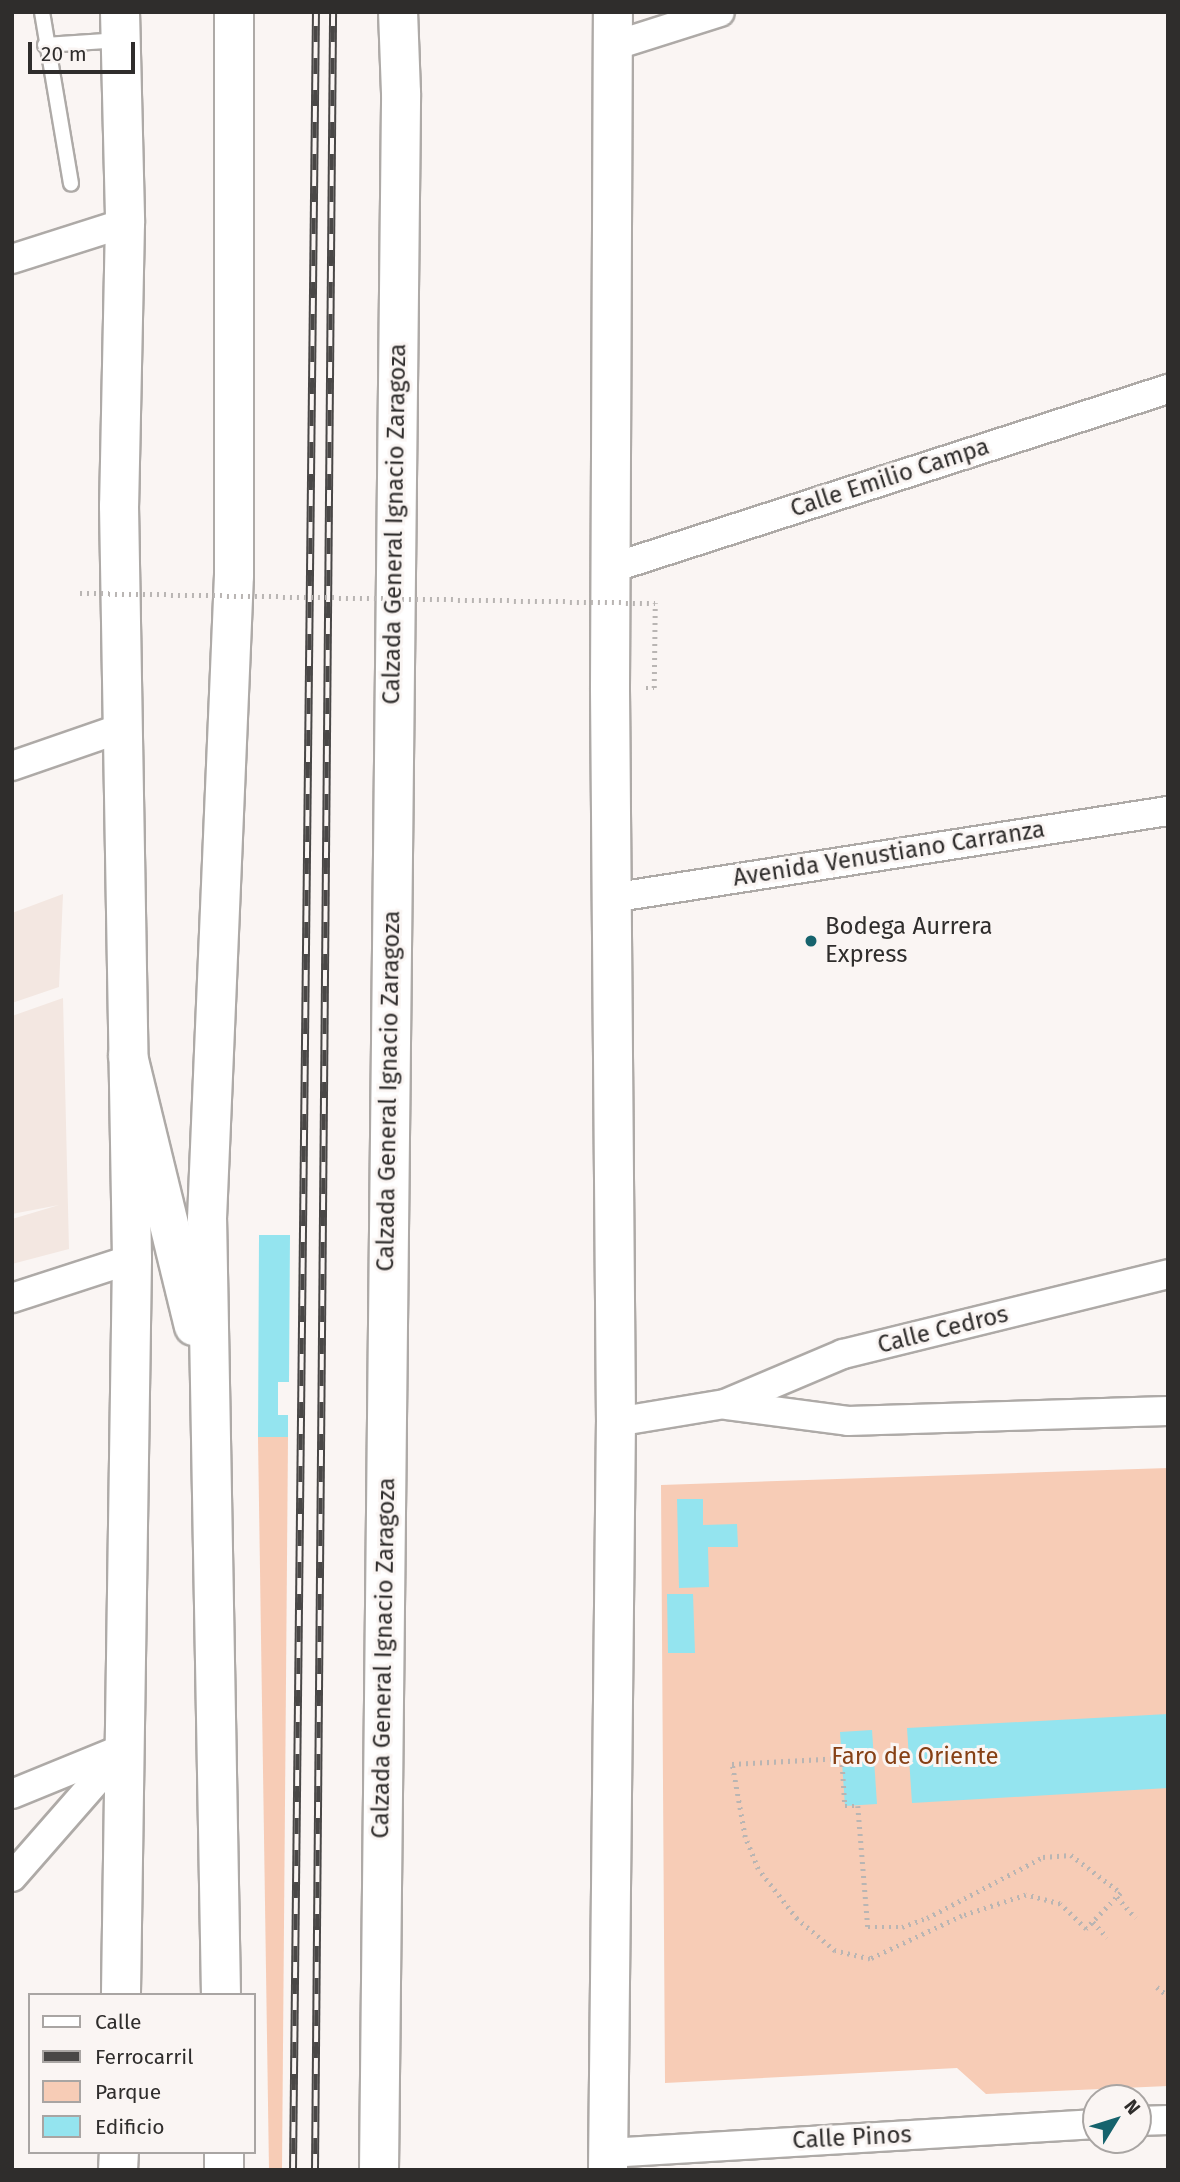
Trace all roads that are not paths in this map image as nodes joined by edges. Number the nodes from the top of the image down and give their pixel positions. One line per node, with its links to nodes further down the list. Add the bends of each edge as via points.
1 (41, 12): 7 (lane)
2 (234, 12): 21 (main road, via 234,576 211,1058 207,1219)
3 (398, 12): 32 (main road, Calzada General Ignacio Zaragoza, via 401,93)
4 (720, 12): 6 (street)
5 (121, 26): 7 (lane); 9 (main road)
6 (613, 29): 12 (main road)
7 (45, 44): 8 (lane)
8 (71, 184)
9 (125, 223): 10 (street); 13 (main road)
10 (12, 259)
11 (1168, 389): 12 (street, Calle Emilio Campa)
12 (612, 568): 16 (main road)
13 (122, 729): 14 (street); 17 (main road)
14 (12, 766)
15 (1168, 811): 16 (street, Avenida Venustiano Carranza)
16 (611, 898): 24 (main road)
17 (128, 1056): 18 (main road); 21 (main road)
18 (132, 1259): 20 (street); 25 (main road)
19 (1168, 1274): 22 (street, Calle Cedros, via 843,1354)
20 (12, 1298)
21 (212, 1397): 29 (main road)
22 (724, 1404): 23 (street, Calle Cedros, via 848,1421); 24 (street, Calle Cedros)
23 (1168, 1412)
24 (616, 1422): 31 (main road)
25 (125, 1748): 26 (street); 27 (street); 28 (main road)
26 (12, 1794)
27 (12, 1877)
28 (121, 1993)
29 (221, 1993)
30 (1082, 2125): 31 (street, Calle Pinos)
31 (608, 2161)
32 (379, 2170)

